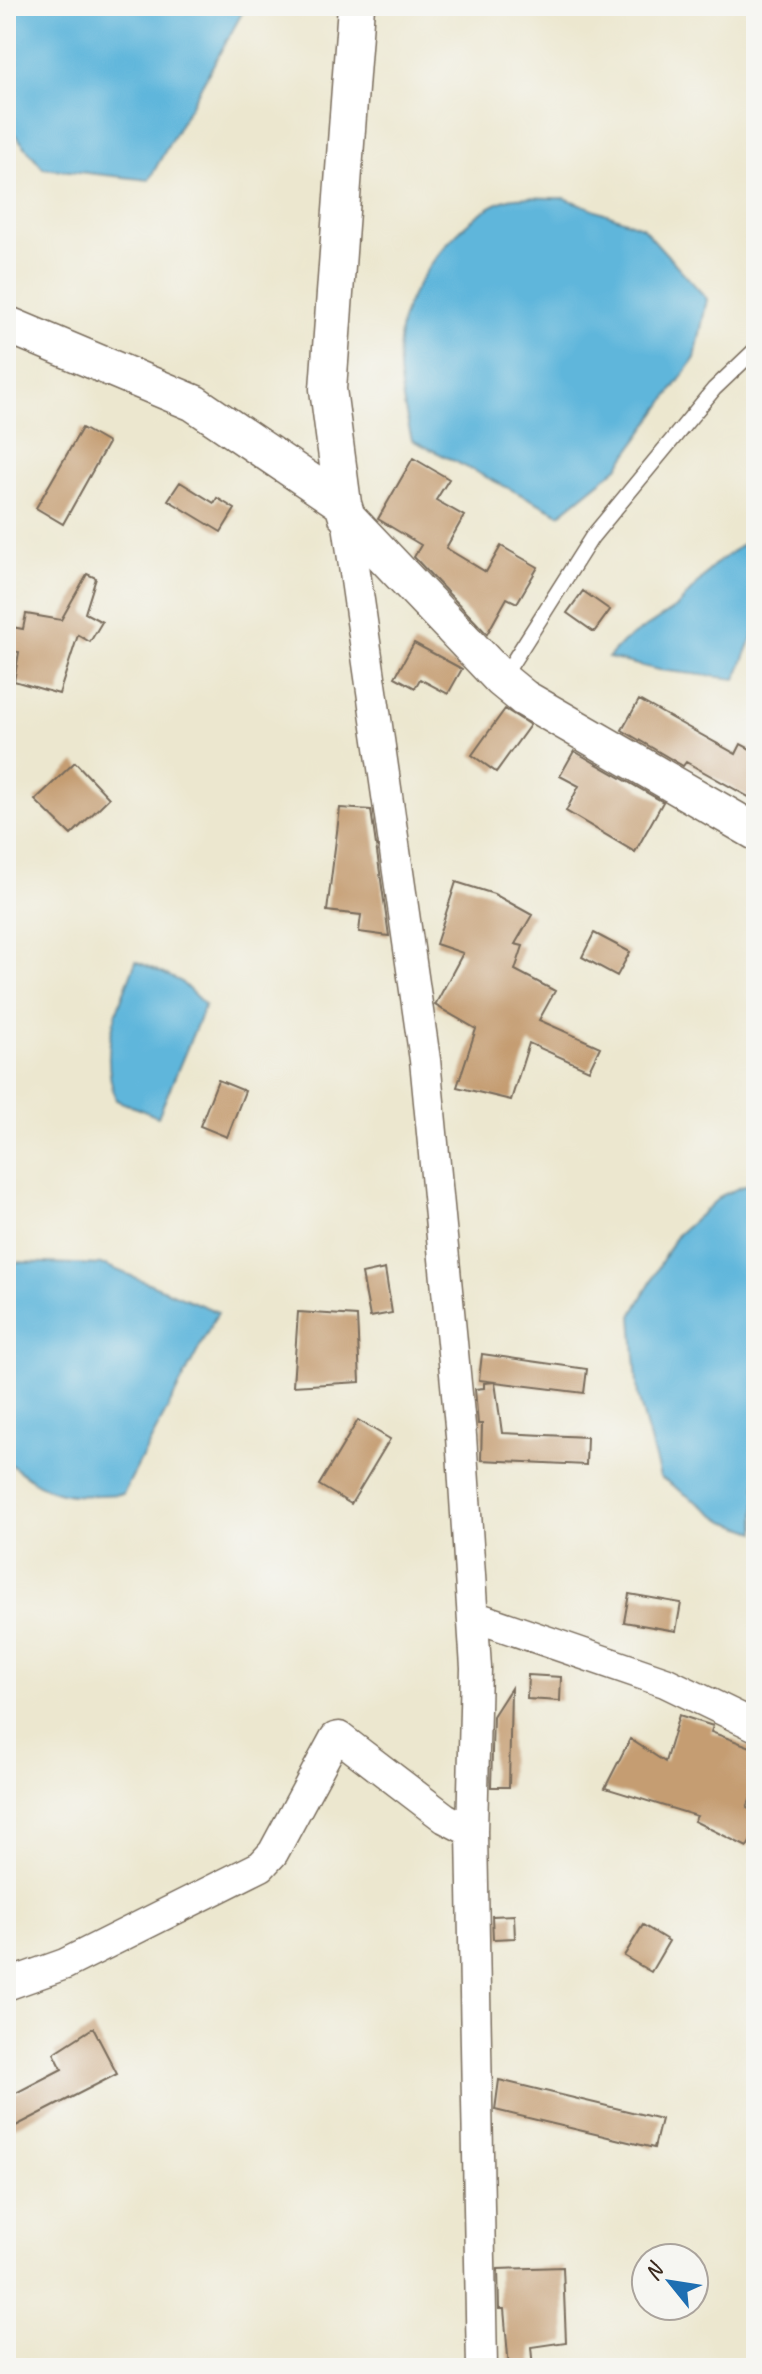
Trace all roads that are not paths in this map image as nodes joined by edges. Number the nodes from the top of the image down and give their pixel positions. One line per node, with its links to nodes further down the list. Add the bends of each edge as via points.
1 (356, 6): 4 (street, via 328,389)
2 (6, 324): 4 (street, via 194,403)
3 (756, 349): 5 (lane, via 714,389 592,537)
4 (345, 510): 5 (street); 7 (street, via 425,1060)
5 (502, 680): 6 (street, via 524,698)
6 (756, 832)
7 (473, 1616): 8 (street, via 665,1682); 9 (street)
8 (756, 1726)
9 (472, 1832): 10 (street, via 335,1738 261,1866 65,1964); 11 (street)
10 (6, 1985)
11 (482, 2368)

